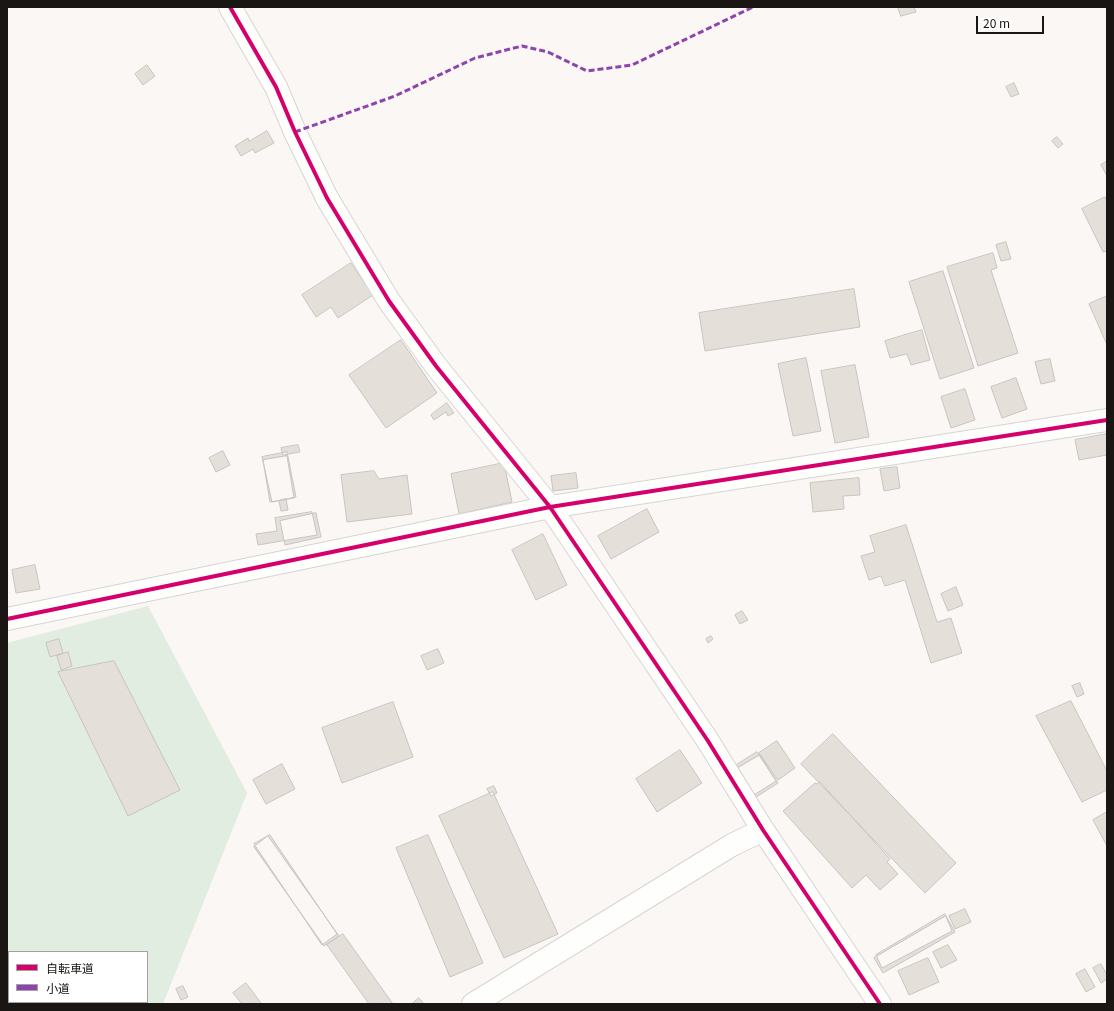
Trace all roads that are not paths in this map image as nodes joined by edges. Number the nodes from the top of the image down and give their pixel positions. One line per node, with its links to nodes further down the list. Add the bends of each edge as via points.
1 (230, 7): 3 (street, via 276,87 327,198 389,300 436,366)
2 (1107, 420): 3 (street)
3 (550, 507): 4 (street); 5 (street, via 704,735)
4 (7, 619)
5 (763, 830): 6 (street, via 726,849); 7 (street)
6 (473, 1004)
7 (880, 1004)

